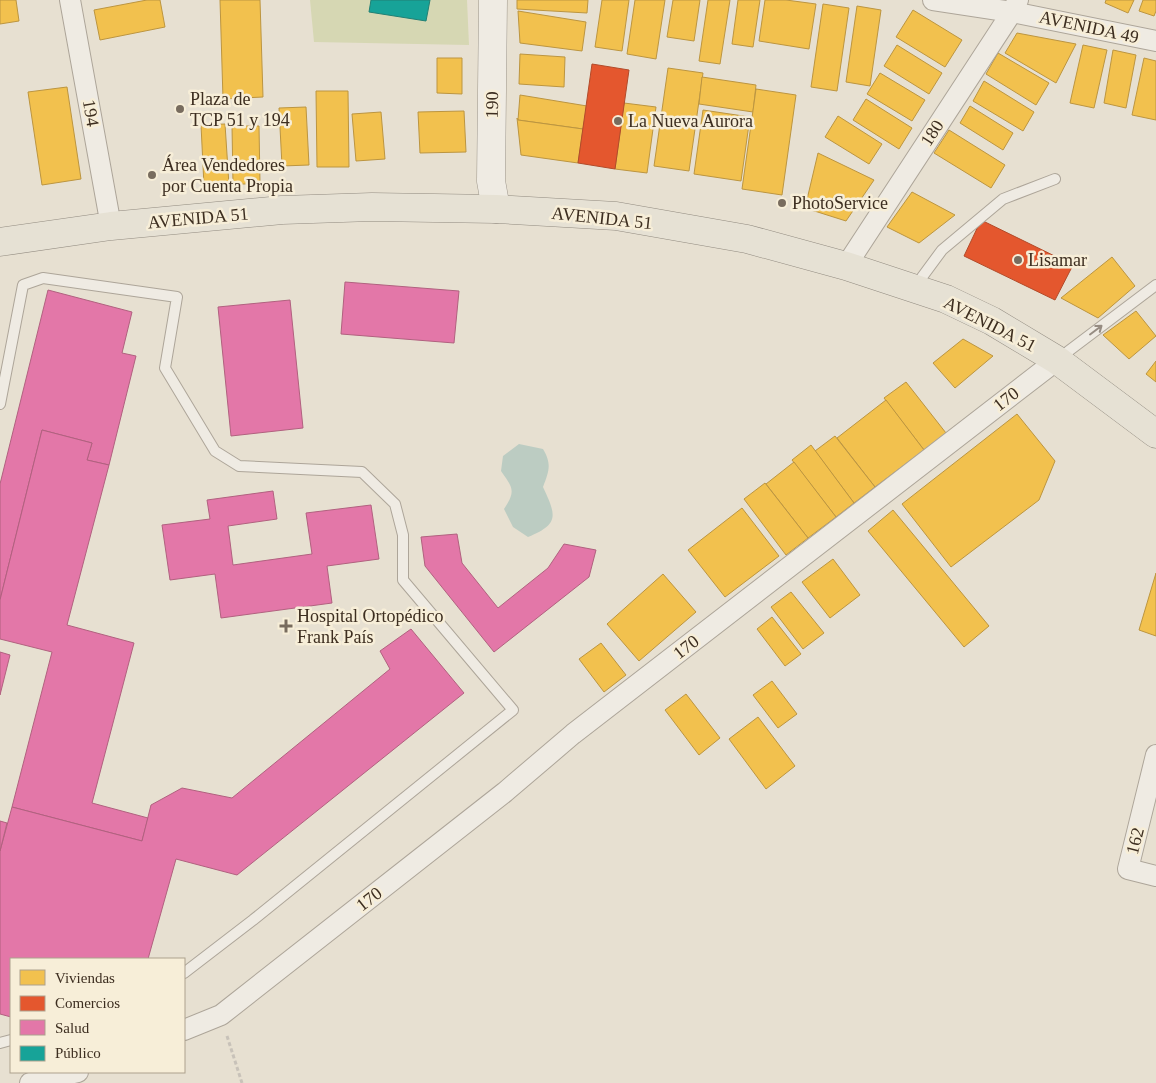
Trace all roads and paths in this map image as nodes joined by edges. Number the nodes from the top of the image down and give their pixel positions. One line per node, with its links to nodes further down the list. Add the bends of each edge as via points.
1 (70, 0): 8 (street, 194)
2 (493, 0): 7 (street, 190, via 491,182)
3 (933, 0): 4 (street, AVENIDA 49)
4 (1015, 6): 5 (street, AVENIDA 49); 10 (street, 180)
5 (1156, 41)
6 (1055, 179): 12 (lane, via 1003,198 942,250)
7 (496, 209): 8 (main road, AVENIDA 51, via 372,207 282,210); 10 (main road, AVENIDA 51, via 616,216 747,239)
8 (111, 226): 9 (main road, AVENIDA 51)
9 (0, 242)
10 (846, 266): 12 (main road, AVENIDA 51)
11 (1156, 285): 13 (lane, 170, one-way to 11)
12 (914, 288): 13 (main road, AVENIDA 51, via 992,320)
13 (1057, 360): 15 (main road, AVENIDA 51); 19 (street, 170, via 573,734 505,792)
14 (0, 404): 18 (lane, via 23,285 43,278 177,297 166,368 215,451 239,466 362,472 395,504 403,535 403,580 513,710)
15 (1156, 434)
16 (1156, 755): 17 (street, 162, via 1128,869)
17 (1156, 876)
18 (185, 972)
19 (221, 1015): 20 (street, 170); 23 (path)
20 (185, 1030)
21 (74, 1073): 22 (street)
22 (30, 1083)
23 (242, 1083)

